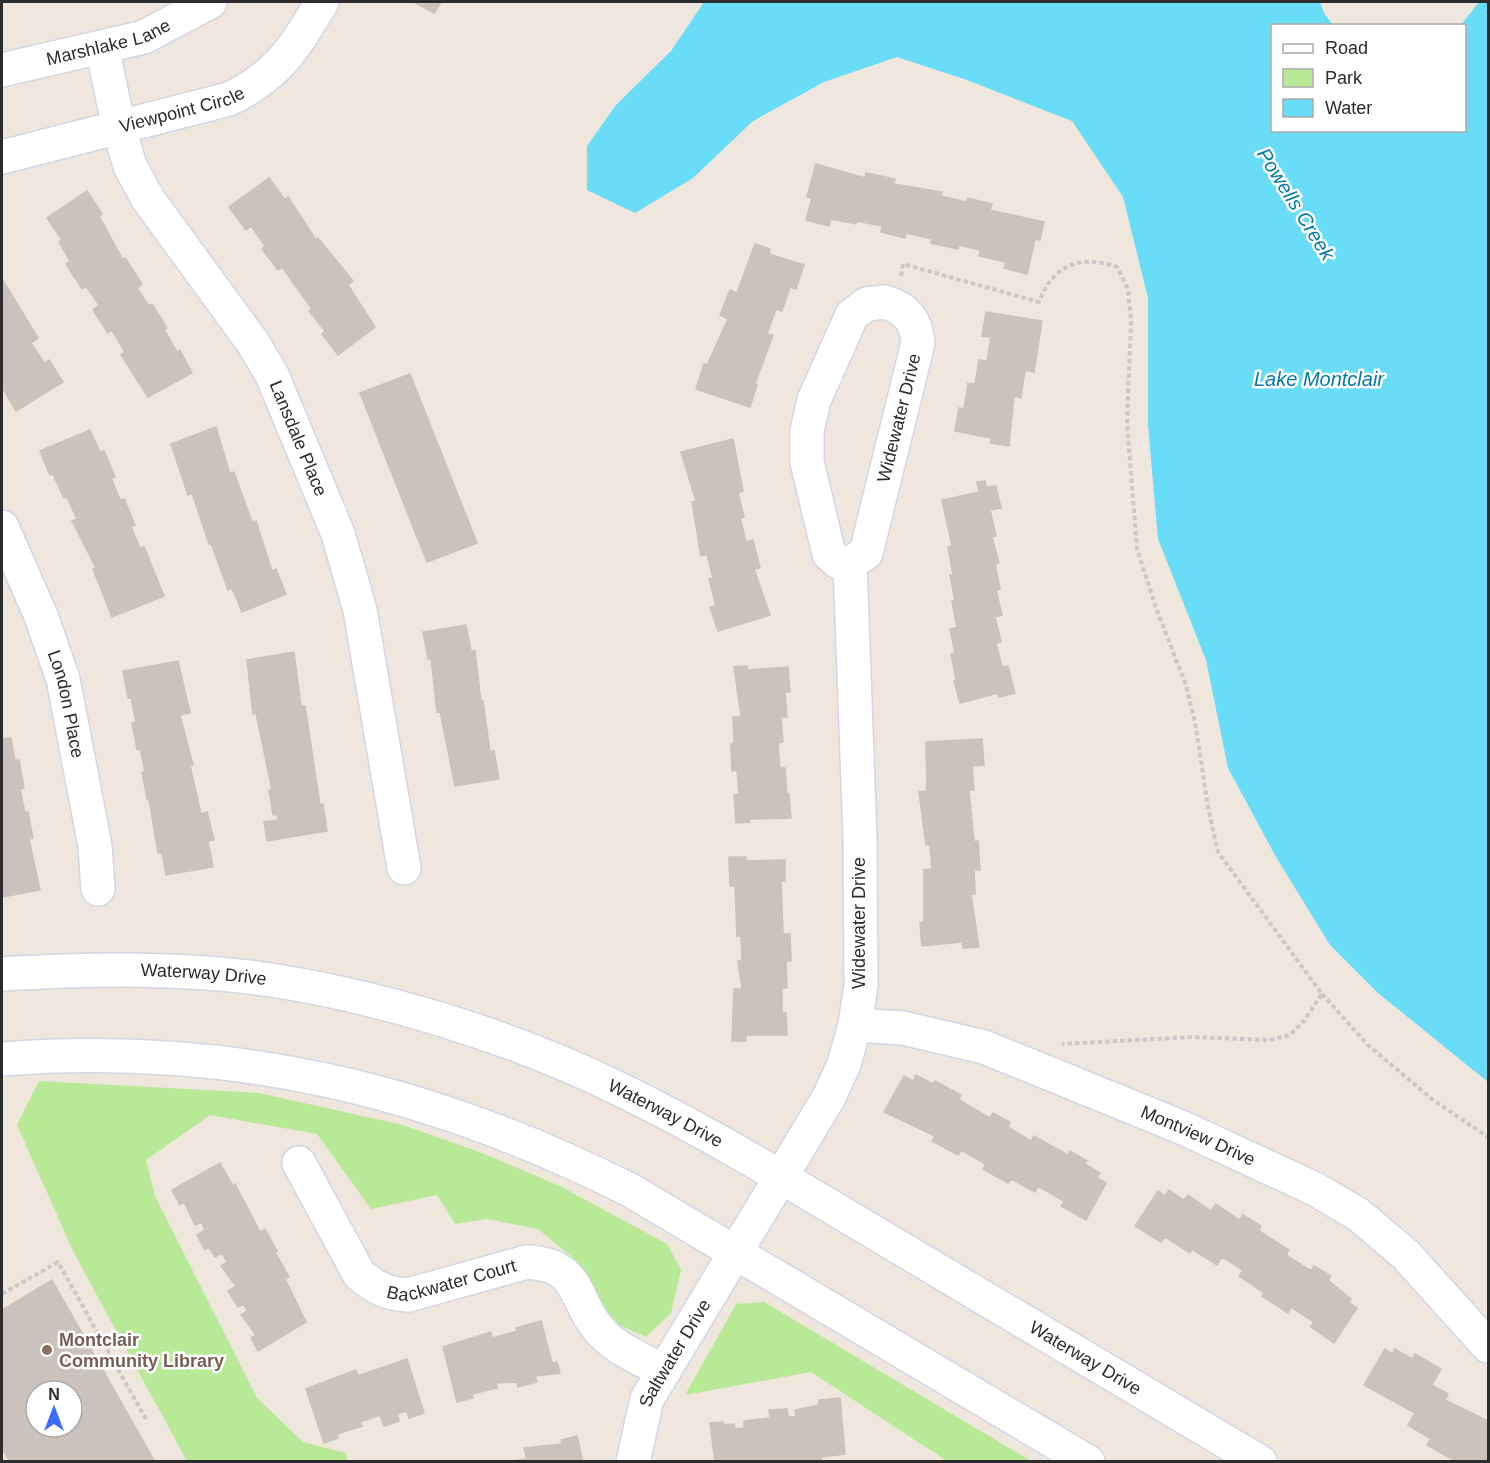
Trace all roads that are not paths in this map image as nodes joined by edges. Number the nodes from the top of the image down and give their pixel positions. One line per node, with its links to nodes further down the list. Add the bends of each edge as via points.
1 (210, 2): 3 (street, Marshlake Lane, via 144,37)
2 (322, 2): 5 (street, Viewpoint Circle, via 295,48 251,88 229,99)
3 (102, 46): 4 (street, Marshlake Lane); 5 (street, Lansdale Place)
4 (2, 70)
5 (119, 128): 6 (street, Viewpoint Circle); 9 (street, Lansdale Place, via 130,166 148,199 272,375 338,534 360,610)
6 (2, 157)
7 (2, 528): 10 (street, London Place, via 41,616 63,680 95,846)
8 (850, 563): 8 (street, Widewater Drive, via 838,562 829,554 807,462 807,431 814,400 852,315 867,304 885,302 911,317 918,343 866,553); 12 (street, Widewater Drive, via 861,962)
9 (404, 868)
10 (98, 889)
11 (2, 974): 15 (street, Waterway Drive, via 177,970 259,978 419,1014 521,1048 610,1084)
12 (855, 1025): 15 (street, Widewater Drive, via 830,1097); 17 (street, Montview Drive, via 903,1028 984,1047 1181,1127 1315,1188 1359,1215 1406,1255)
13 (2, 1059): 16 (street, via 150,1056 231,1062 312,1076 425,1105 568,1160 630,1190)
14 (299, 1163): 18 (street, Backwater Court, via 359,1274 374,1287 408,1295 527,1262 544,1263 558,1268 571,1280 587,1314 604,1336)
15 (781, 1178): 16 (street, Widewater Drive); 21 (street, Waterway Drive)
16 (736, 1253): 18 (street, Saltwater Drive); 20 (street)
17 (1488, 1346)
18 (664, 1371): 19 (street, Saltwater Drive, via 642,1413)
19 (633, 1461)
20 (1088, 1461)
21 (1260, 1461)

